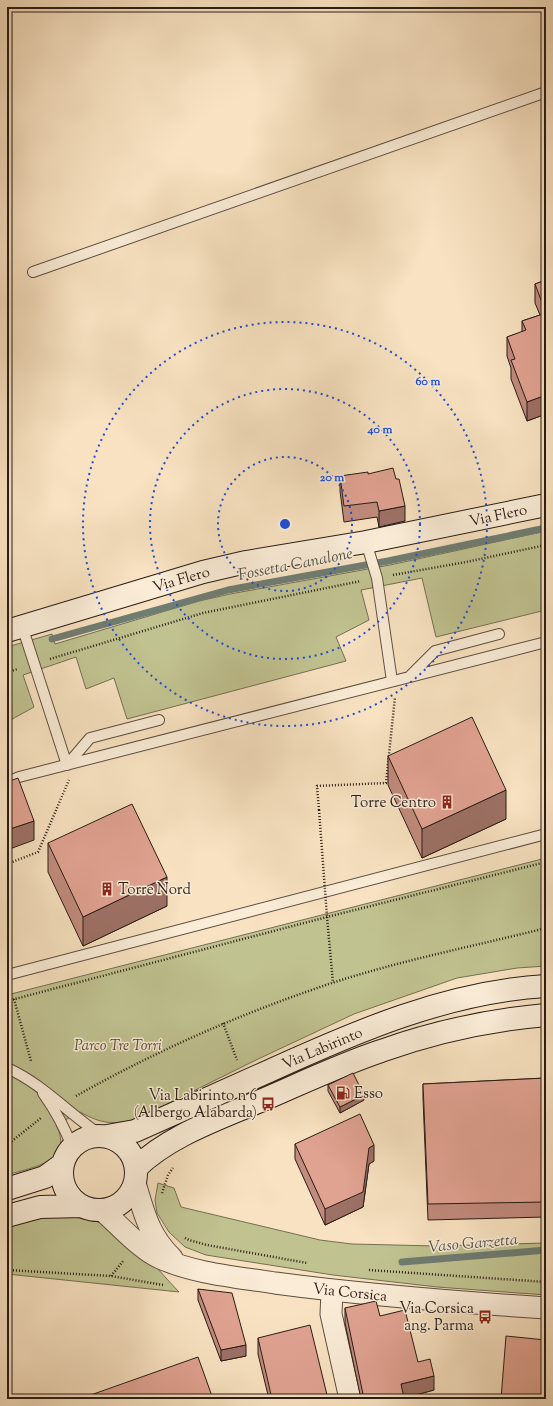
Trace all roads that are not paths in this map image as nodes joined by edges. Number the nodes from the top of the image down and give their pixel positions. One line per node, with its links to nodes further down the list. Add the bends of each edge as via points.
1 (546, 92): 2 (lane)
2 (33, 272)
3 (546, 505): 4 (main road, Via Flero)
4 (366, 542): 5 (main road, Via Flero, via 246,562 203,572); 9 (lane, via 377,578)
5 (18, 631): 11 (lane, via 32,658)
6 (499, 634): 8 (lane, via 435,651)
7 (546, 642): 8 (lane)
8 (410, 676): 9 (lane)
9 (392, 681): 11 (lane)
10 (159, 720): 11 (lane, via 90,738)
11 (67, 765): 12 (lane)
12 (7, 782)
13 (546, 834): 14 (lane)
14 (7, 976)
15 (546, 986): 19 (main road, Via Labirinto, via 472,996 401,1016 332,1043 135,1131)
16 (546, 1015): 21 (main road, Via Labirinto, via 452,1029 380,1051 198,1128 155,1151)
17 (7, 1068): 18 (lane, via 38,1086)
18 (58, 1106): 19 (lane); 20 (lane, via 68,1136)
19 (104, 1136): 20 (main road, via 88,1137); 21 (main road, Via Corsica, via 127,1148 135,1161)
20 (68, 1155): 22 (main road, via 45,1177); 23 (main road, Via Corsica, via 62,1176 65,1188 72,1198)
21 (136, 1176): 23 (main road, via 125,1200 114,1207); 25 (street, Via Corsica, via 141,1204 152,1234 162,1249)
22 (7, 1189)
23 (92, 1208): 24 (main road, via 40,1207); 25 (street, Via Corsica, via 158,1258)
24 (7, 1216)
25 (180, 1266): 26 (street, Via Corsica, via 209,1273)
26 (332, 1291): 27 (street, Via Corsica); 28 (street, via 331,1314)
27 (546, 1308)
28 (350, 1399)

